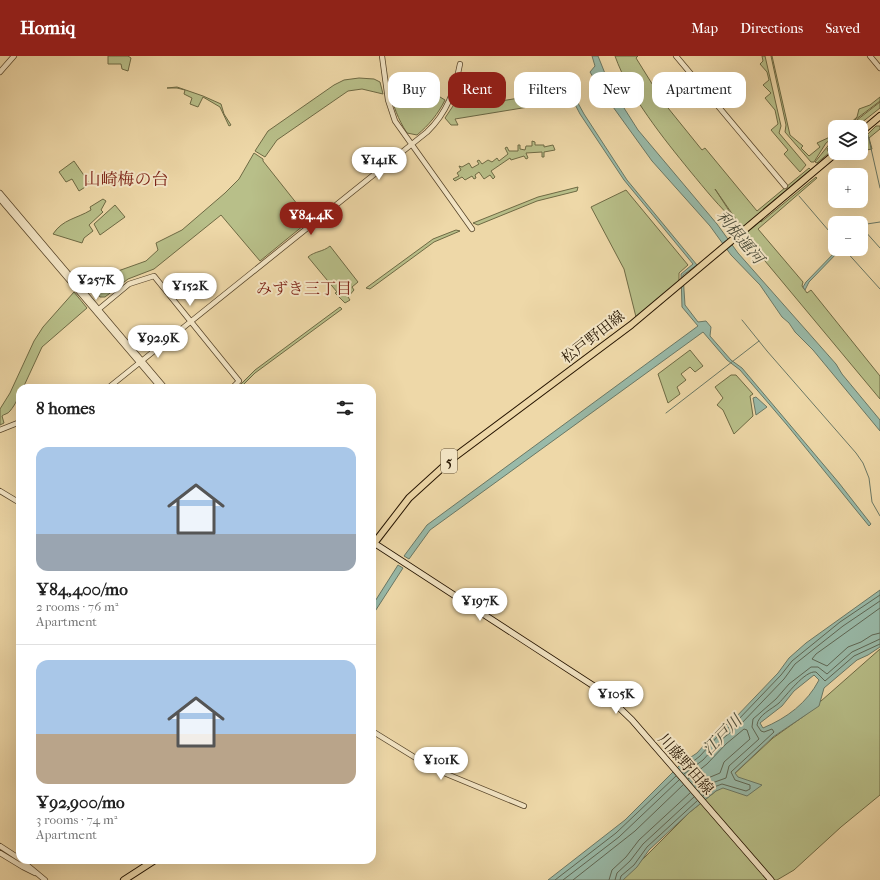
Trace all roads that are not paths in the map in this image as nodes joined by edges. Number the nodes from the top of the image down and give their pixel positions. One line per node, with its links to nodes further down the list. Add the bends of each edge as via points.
1 (14, 56): 7 (street)
2 (382, 56): 10 (street, via 389,106)
3 (676, 56): 12 (street)
4 (870, 56): 6 (street)
5 (460, 64): 10 (street, via 448,105 434,125)
6 (880, 68)
7 (0, 72)
8 (880, 116): 9 (main road)
9 (868, 126)
10 (411, 145): 15 (street); 17 (street)
11 (829, 160): 27 (main road, 松戸野田線 / 5, via 631,325 443,466 409,498)
12 (785, 186)
13 (0, 193): 16 (street)
14 (0, 199): 18 (street)
15 (472, 229)
16 (99, 309): 17 (street, via 129,284 154,276); 18 (street)
17 (191, 321): 18 (street); 22 (street, via 239,381)
18 (141, 362): 19 (street); 20 (street); 21 (street)
19 (113, 384)
20 (158, 384)
21 (161, 384)
22 (236, 384)
23 (16, 424): 24 (street)
24 (0, 430)
25 (0, 491): 26 (street)
26 (16, 501)
27 (376, 539)
28 (376, 545): 41 (main road, 川藤野田線, via 596,686 626,713)
29 (376, 733): 30 (street, via 432,768)
30 (524, 806)
31 (0, 846): 33 (street)
32 (0, 852): 34 (street)
33 (16, 857)
34 (16, 863)
35 (17, 864): 38 (street)
36 (25, 864): 38 (street)
37 (149, 864): 40 (main road)
38 (34, 872): 39 (street)
39 (45, 880)
40 (124, 880)
41 (771, 880)

